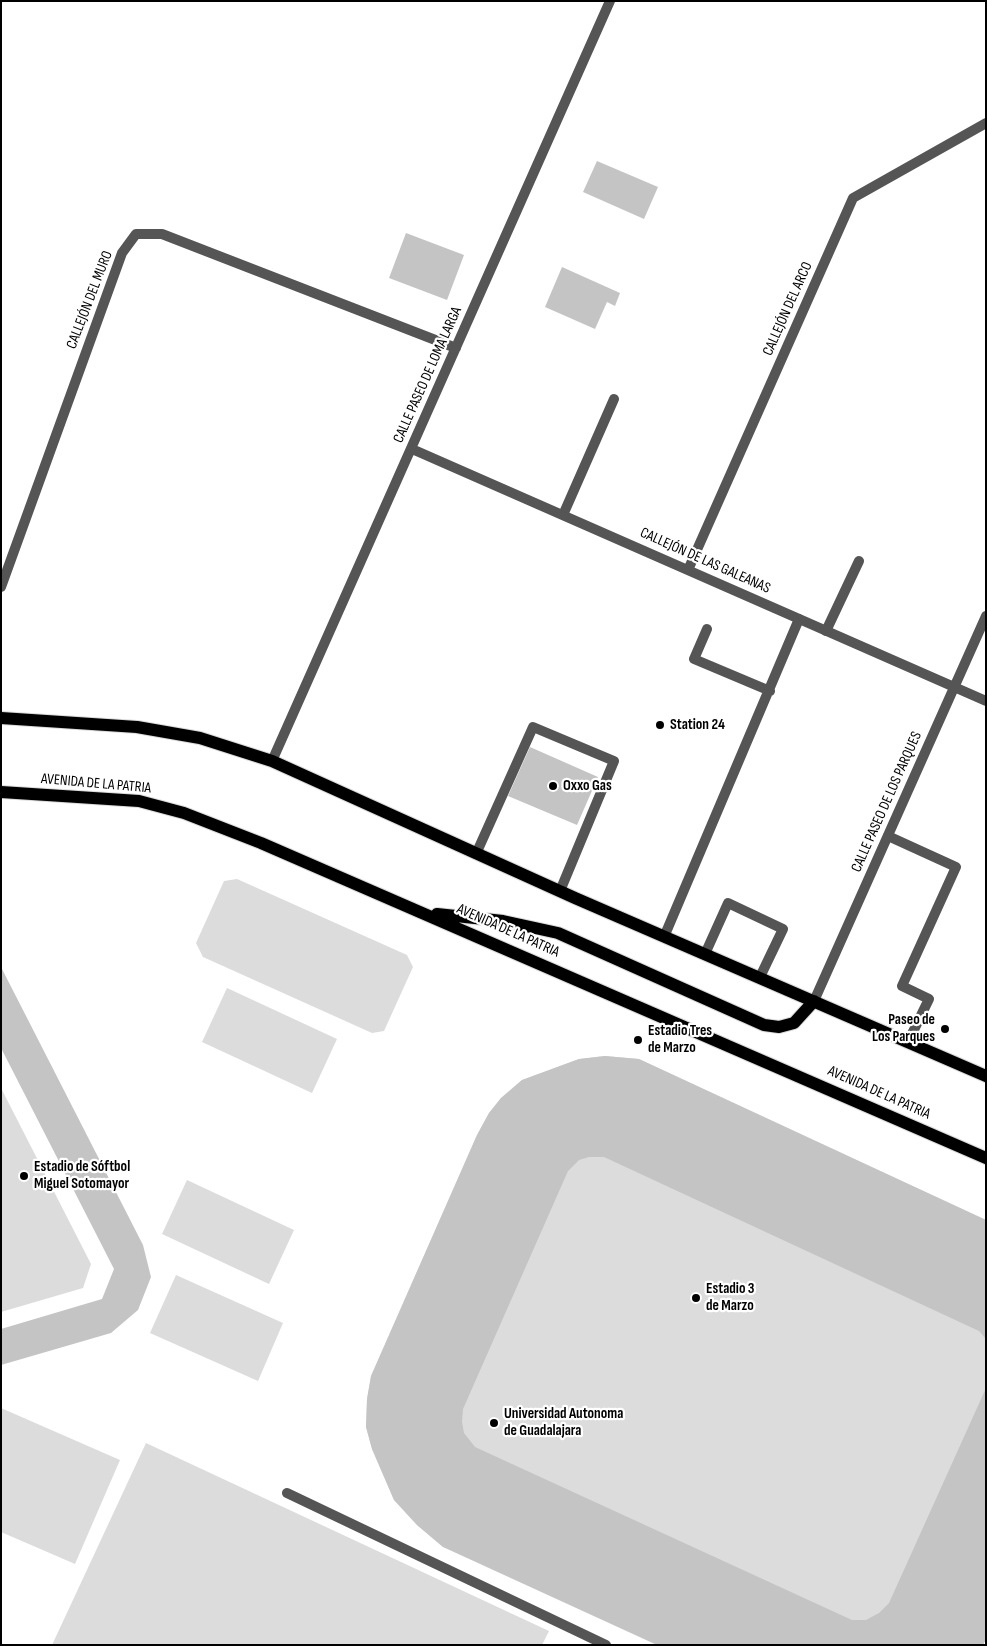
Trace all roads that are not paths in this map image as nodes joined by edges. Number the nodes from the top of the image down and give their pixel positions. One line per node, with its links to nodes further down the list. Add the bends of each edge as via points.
1 (607, 2): 3 (street, CALLE PASEO DE LOMA LARGA)
2 (986, 123): 8 (street, CALLEJÓN DEL ARCO, via 854,198)
3 (456, 348): 5 (street, CALLE PASEO DE LOMA LARGA); 9 (street, CALLEJÓN DEL MURO, via 162,234 136,234 122,253)
4 (614, 399): 6 (street)
5 (412, 449): 6 (street, CALLEJÓN DE LAS GALEANAS); 18 (street, CALLE PASEO DE LOMA LARGA)
6 (563, 515): 8 (street, CALLEJÓN DE LAS GALEANAS)
7 (859, 561): 13 (street)
8 (688, 570): 11 (street, CALLEJÓN DE LAS GALEANAS)
9 (1, 587)
10 (986, 616): 14 (street, CALLE PASEO DE LOS PARQUES)
11 (799, 619): 13 (street, CALLEJÓN DE LAS GALEANAS); 15 (street)
12 (707, 630): 15 (street, via 694,659)
13 (826, 631): 14 (street, CALLEJÓN DE LAS GALEANAS)
14 (954, 688): 16 (street, CALLEJÓN DE LAS GALEANAS); 20 (street, CALLE PASEO DE LOS PARQUES)
15 (770, 692): 24 (street)
16 (986, 701)
17 (1, 718): 18 (main road, via 137,727 200,738)
18 (272, 761): 21 (main road)
19 (1, 792): 23 (main road, AVENIDA DE LA PATRIA, via 140,801 261,843)
20 (888, 836): 27 (street, CALLE PASEO DE LOS PARQUES); 28 (street, via 956,867 902,986 929,998)
21 (476, 854): 22 (main road); 22 (street, via 533,727 614,761)
22 (560, 891): 24 (main road)
23 (425, 913): 27 (main road, via 503,921 558,933 764,1026 779,1028 794,1023); 30 (main road, AVENIDA DE LA PATRIA)
24 (664, 937): 25 (main road)
25 (705, 954): 26 (main road); 26 (street, via 728,903 783,929)
26 (760, 977): 27 (main road)
27 (814, 1001): 28 (main road)
28 (908, 1042): 29 (main road)
29 (986, 1076)
30 (986, 1158)
31 (287, 1492): 32 (street)
32 (606, 1645)

